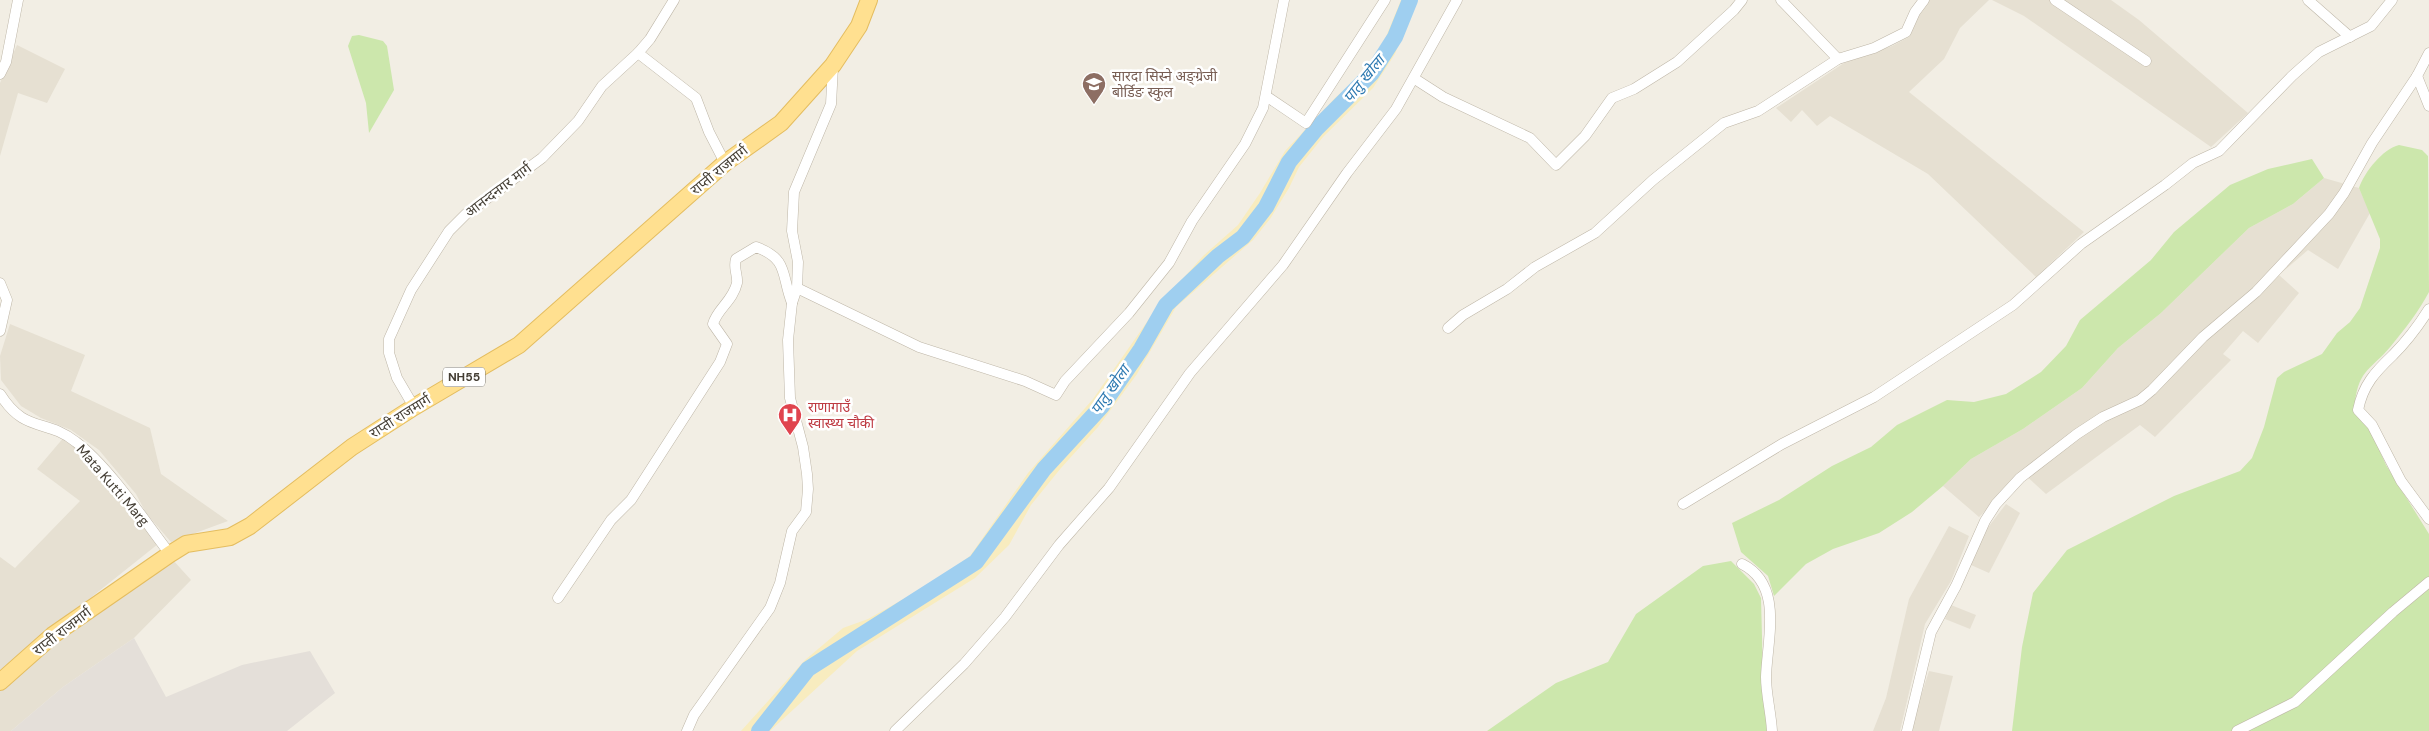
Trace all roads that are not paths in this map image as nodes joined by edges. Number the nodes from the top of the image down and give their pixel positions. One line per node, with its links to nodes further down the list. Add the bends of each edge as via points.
1 (18, 0): 19 (street, via 6,62)
2 (674, 0): 14 (street, आनन्दनगर मार्ग)
3 (869, 0): 18 (main road, राप्ती राजमार्ग / NH55, via 859,26)
4 (1284, 0): 22 (street)
5 (1386, 0): 22 (street, via 1306,123)
6 (1457, 0): 21 (street)
7 (1742, 0): 21 (street, via 1677,62 1634,89 1612,98 1585,136 1556,165 1530,138 1443,98)
8 (1781, 0): 16 (street)
9 (1924, 0): 16 (street, via 1906,32 1874,48)
10 (2055, 0): 17 (street)
11 (2308, 0): 13 (street)
12 (2392, 0): 13 (street, via 2370,26)
13 (2350, 37): 33 (street, via 2320,52 2292,76 2219,151 2193,163 2081,244 2013,304 1874,397 1782,444)
14 (638, 53): 24 (street, via 696,98); 32 (street, आनन्दनगर मार्ग, via 602,86 587,111 542,158 448,230 411,290 388,339 397,378)
15 (2429, 53): 20 (street)
16 (1838, 59): 29 (street, via 1758,111 1724,123 1594,233 1535,267 1508,290 1463,315)
17 (2146, 61)
18 (833, 65): 24 (main road, राप्ती राजमार्ग / NH55, via 781,123); 26 (street, via 832,104 794,192 792,231 798,262)
19 (0, 74)
20 (2417, 76): 23 (street); 43 (street, via 2329,214 2256,292 2203,337 2140,400 2103,417 2077,434 2020,478 1996,504 1931,632)
21 (1415, 79): 41 (street, via 1283,265 1190,373 1109,488 964,664)
22 (1266, 96): 26 (street, via 1258,121 1245,144 1192,221 1169,263 1056,395 1025,381 919,347)
23 (2429, 106)
24 (725, 162): 32 (main road, राप्ती राजमार्ग / NH55, via 519,345)
25 (0, 283): 30 (street, via 7,300)
26 (797, 288): 27 (street)
27 (792, 303): 38 (street, via 780,261 769,252 756,247 736,259 738,281 729,302 713,324 727,344 720,362 631,500 611,520); 40 (street, via 788,340 790,398 807,474 806,512 792,531 780,583 770,608 694,715)
28 (2429, 309): 34 (street, via 2398,349 2368,380 2358,410 2372,425 2400,482)
29 (1448, 328)
30 (0, 330)
31 (0, 394): 35 (street, Mata Kutti Marg, via 19,418 63,433 88,452)
32 (414, 407): 35 (main road, राप्ती राजमार्ग / NH55, via 352,447 250,526 230,537 186,544)
33 (1683, 504)
34 (2429, 519)
35 (170, 554): 39 (main road, राप्ती राजमार्ग / NH55, via 53,635)
36 (1742, 564): 42 (street, via 1762,580 1767,598 1771,628 1766,678)
37 (2429, 582): 44 (street, via 2295,702)
38 (558, 598)
39 (0, 682)
40 (687, 731)
41 (895, 731)
42 (1772, 731)
43 (1907, 731)
44 (2237, 731)

